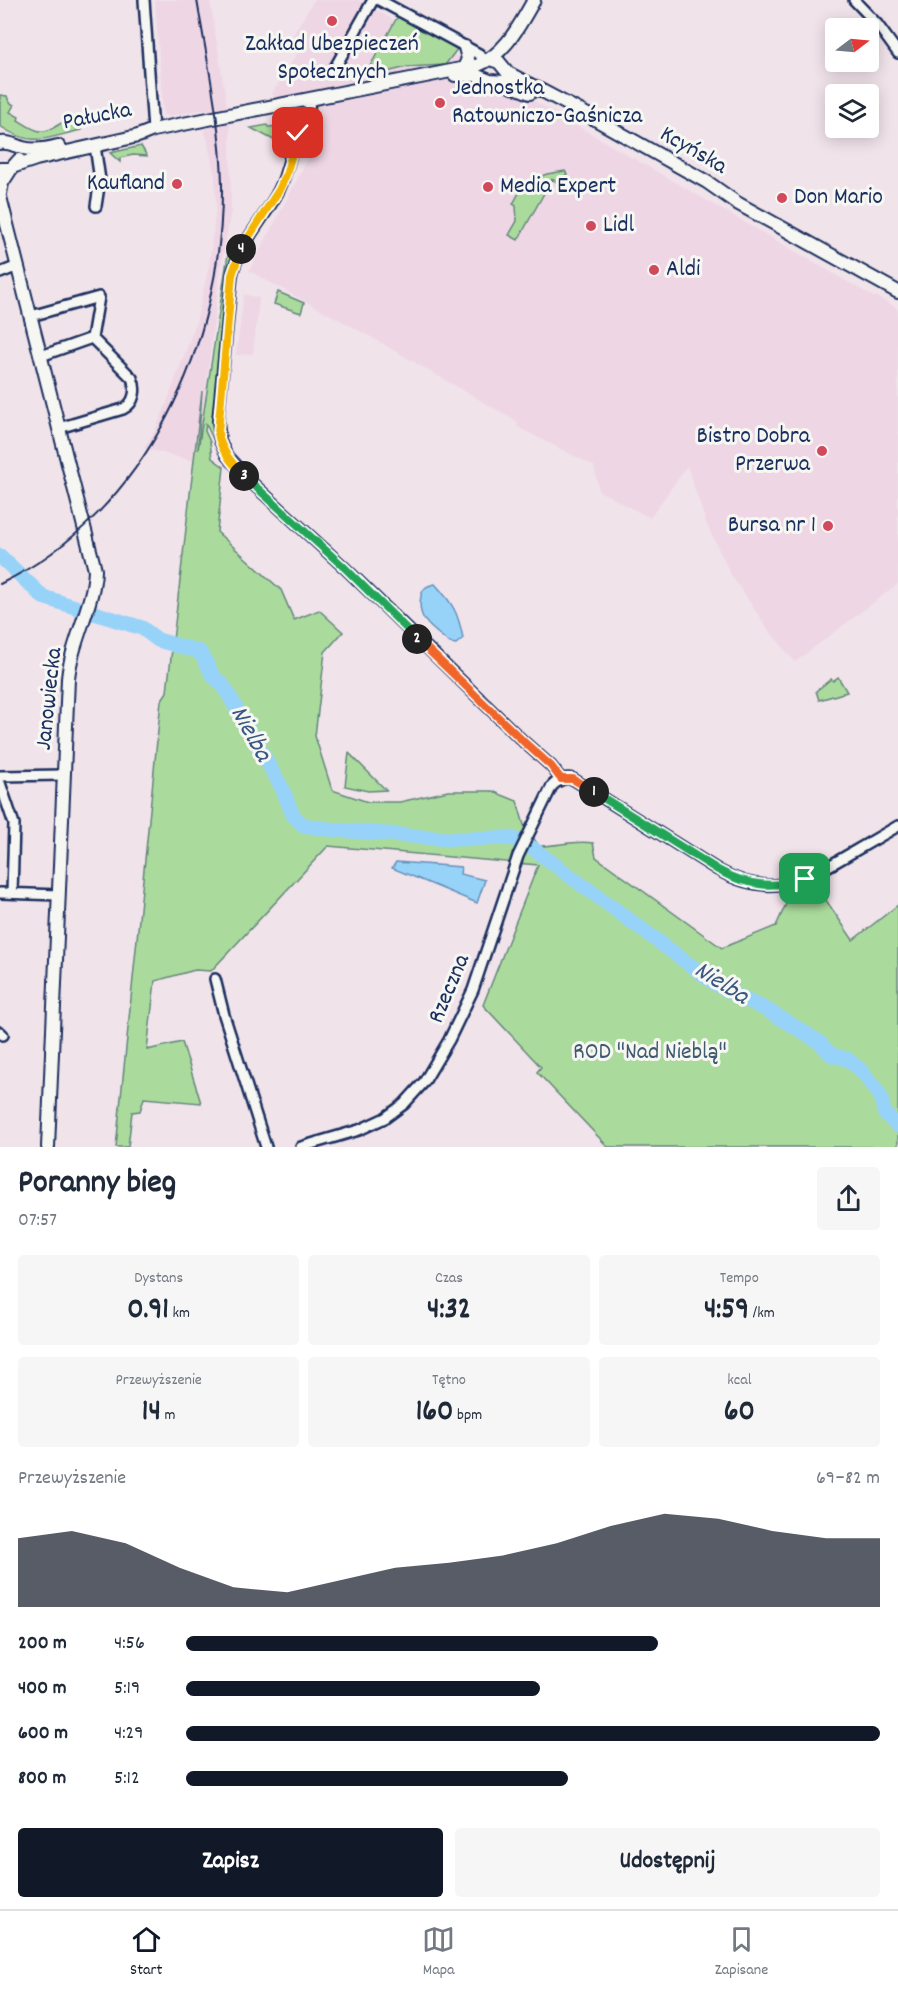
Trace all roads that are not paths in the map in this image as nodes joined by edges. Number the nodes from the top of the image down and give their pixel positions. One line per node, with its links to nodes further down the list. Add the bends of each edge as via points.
1 (144, 0): 16 (street)
2 (373, 0): 12 (street)
3 (380, 0): 7 (street)
4 (534, 0): 6 (street)
5 (854, 0): 8 (street)
6 (515, 33): 9 (street); 10 (street)
7 (465, 47): 9 (street); 11 (street, via 468,59)
8 (898, 53)
9 (486, 61): 10 (street, via 496,60); 11 (street); 14 (street, via 480,69)
10 (502, 67): 14 (street, via 502,74); 21 (street, Kcyńska, via 707,182)
11 (464, 68): 13 (street)
12 (333, 71)
13 (439, 74): 14 (street, Kcyńska); 15 (street)
14 (489, 79): 21 (street, Kcyńska, via 538,96 704,189)
15 (309, 99): 16 (street); 32 (street, via 309,115 298,133 286,175 235,261 218,420 222,447 233,465 345,568)
16 (153, 130): 17 (street, Pałucka, via 136,128 49,148 29,149); 18 (street, Pałucka)
17 (5, 142): 19 (street, via 20,156)
18 (95, 146): 19 (street, Pałucka); 22 (street, via 100,180)
19 (9, 168): 20 (street, Janowiecka)
20 (0, 195): 23 (street, Janowiecka)
21 (737, 203): 25 (street, Kcyńska)
22 (96, 206)
23 (18, 266): 24 (street); 26 (street, Janowiecka)
24 (0, 273)
25 (898, 292)
26 (31, 316): 27 (street, via 99,297); 28 (street, Janowiecka)
27 (92, 339): 28 (street); 29 (street, via 132,378 133,399 123,409)
28 (41, 356): 29 (street, Janowiecka)
29 (59, 428): 30 (street, Janowiecka, via 95,570 69,666)
30 (64, 775): 31 (street); 37 (street, Janowiecka)
31 (0, 776)
32 (561, 779): 34 (street, via 577,781 718,870 755,885 776,886 805,879); 41 (street, Rzeczna, via 552,786 521,850 473,990 424,1082 385,1118)
33 (0, 783): 36 (street, via 14,824)
34 (898, 826)
35 (0, 893): 36 (street)
36 (12, 893): 37 (street)
37 (58, 895): 39 (street, Janowiecka)
38 (215, 979): 40 (street)
39 (48, 1147)
40 (266, 1147)
41 (301, 1147)

